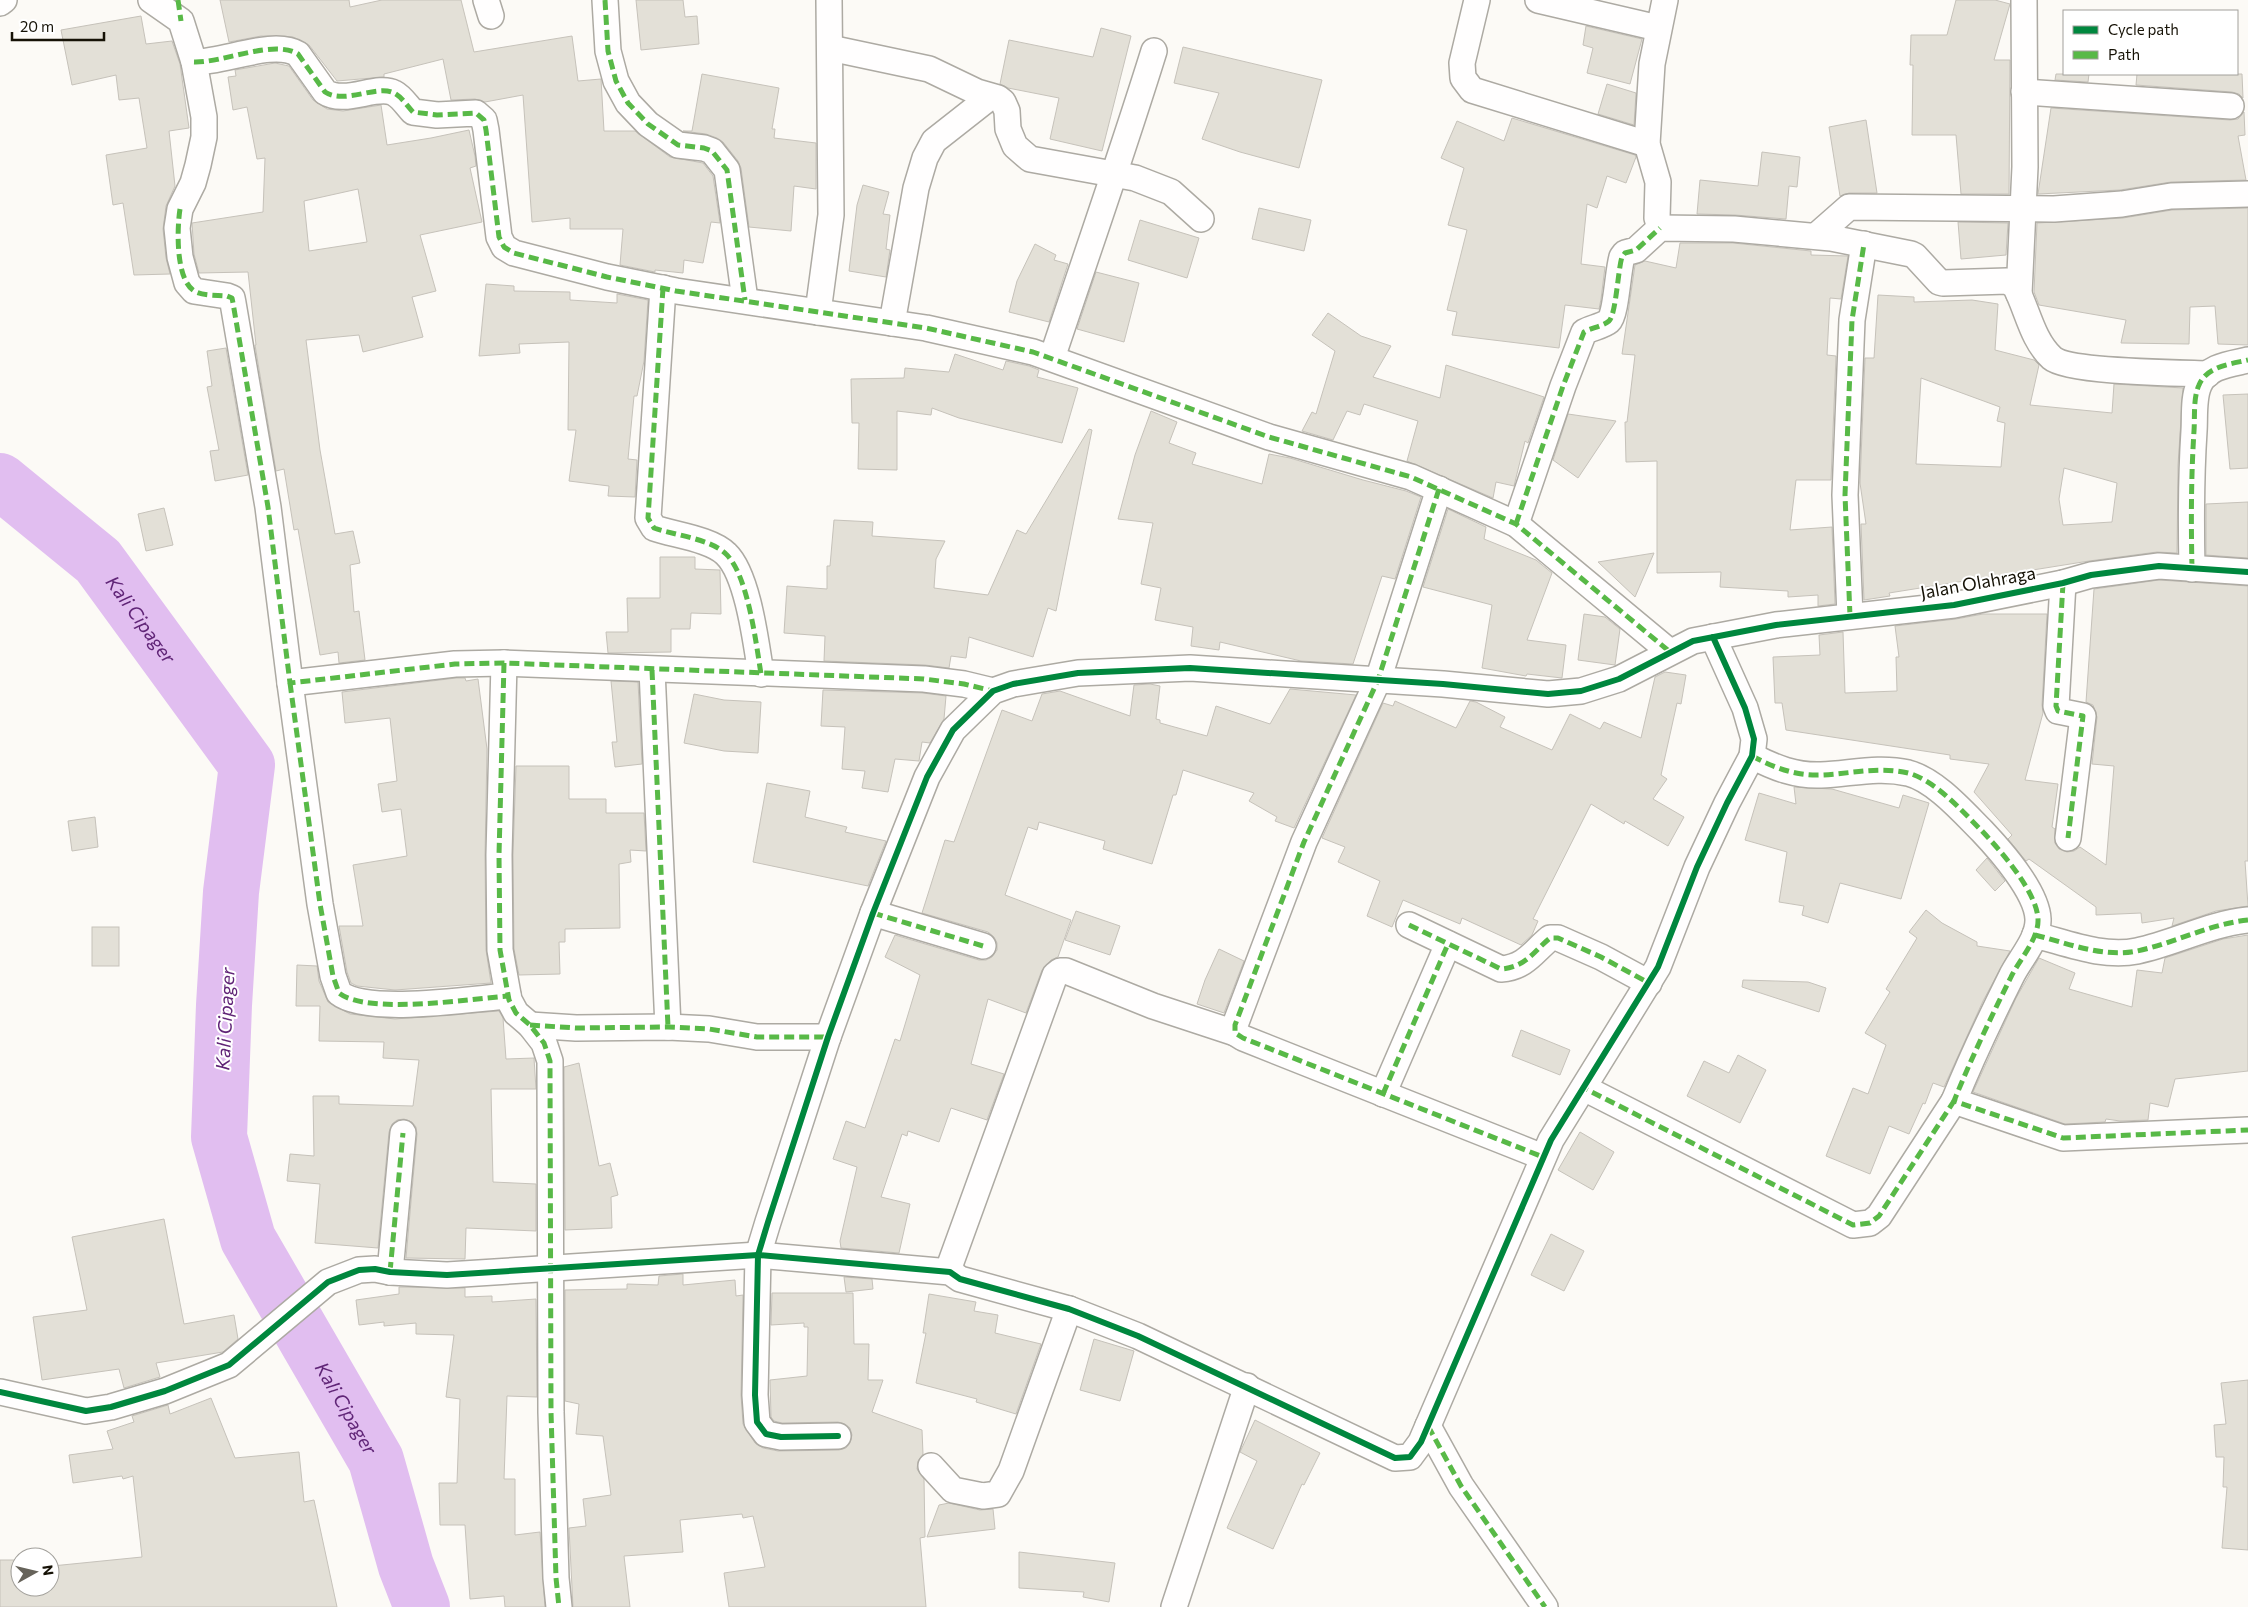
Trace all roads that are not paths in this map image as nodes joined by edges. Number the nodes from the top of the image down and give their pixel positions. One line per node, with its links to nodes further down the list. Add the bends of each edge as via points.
1 (4, 0): 9 (street)
2 (151, 0): 13 (street, via 181,21)
3 (604, 0): 27 (street, via 608,51 616,81 628,104 648,124 678,145 712,151 727,170)
4 (829, 0): 11 (street)
5 (1477, 0): 17 (street, via 1462,63 1463,78 1472,90)
6 (1538, 0): 10 (street)
7 (1666, 0): 10 (street)
8 (2024, 0): 14 (street)
9 (0, 3)
10 (1658, 28): 17 (street, via 1652,64)
11 (830, 48): 15 (street, via 929,69); 28 (street, via 831,215)
12 (1154, 51): 18 (street, via 1129,135)
13 (194, 62): 25 (street, via 257,51 292,50 325,92 334,97 386,91 400,97 413,112 437,115 476,113 484,120 499,237 504,247 514,253 607,278); 45 (street, via 204,118 204,137 193,183 180,209 177,228 180,257 186,283 194,291 232,298 268,508)
14 (2024, 92): 16 (street); 20 (street)
15 (990, 97): 18 (street, via 1003,102 1015,146 1030,159); 29 (street, via 934,141 925,158 916,188)
16 (2231, 106)
17 (1647, 144): 22 (street, via 1658,182 1657,218)
18 (1113, 175): 21 (street, via 1135,178 1171,192); 30 (street)
19 (2248, 194): 20 (street, via 2171,196 2122,204)
20 (2023, 209): 23 (street, via 1849,206); 26 (street)
21 (1201, 219)
22 (1660, 228): 23 (street, via 1734,229); 34 (street, via 1636,250 1622,256 1613,316 1608,322 1584,332 1562,386)
23 (1816, 236): 24 (street)
24 (1864, 244): 26 (street, via 1915,256 1939,282 2006,281); 38 (street, via 1852,320 1845,495)
25 (662, 288): 27 (street); 43 (street, via 648,518 654,528 697,540 726,554 743,584)
26 (2019, 294): 32 (street, via 2042,347 2053,359 2069,366)
27 (744, 300): 28 (street)
28 (818, 312): 29 (street)
29 (892, 323): 30 (street)
30 (1052, 358): 33 (street, via 1269,437 1410,477)
31 (2248, 360): 32 (street, via 2223,365)
32 (2208, 374): 35 (street, via 2199,385 2195,409 2190,489)
33 (1439, 489): 34 (street); 44 (street)
34 (1516, 524): 40 (street)
35 (2192, 569): 36 (street, Jalan Olahraga); 37 (street, Jalan Olahraga, via 2159,566 2091,575)
36 (2248, 572)
37 (2064, 583): 38 (street, Jalan Olahraga, via 1954,605); 48 (street, via 2056,706 2058,711 2083,716)
38 (1850, 616): 39 (street, Jalan Olahraga)
39 (1713, 637): 40 (street, Jalan Olahraga, via 1693,641); 47 (street, via 1745,708 1754,738)
40 (1670, 652): 44 (street, Jalan Olahraga, via 1619,679 1581,691 1548,694)
41 (504, 663): 42 (street); 45 (street, via 455,664); 56 (street, via 500,940)
42 (652, 670): 43 (street); 58 (street)
43 (761, 674): 46 (street, via 924,680)
44 (1378, 680): 46 (street, Jalan Olahraga, via 1190,668 1078,673 1013,684); 59 (street, via 1304,842 1235,1025)
45 (290, 683): 56 (street, via 320,904 339,993 357,1002 386,1004)
46 (993, 691): 49 (street, via 953,730 927,777)
47 (1752, 756): 52 (street, via 1778,769 1802,774 1881,769 1909,773 1925,781 1954,803 1986,836 2031,892 2038,919); 55 (street, via 1697,867)
48 (2068, 838)
49 (873, 913): 54 (street); 60 (street)
50 (2248, 920): 52 (street, via 2226,922 2136,951 2108,953)
51 (1409, 925): 53 (street)
52 (2035, 935): 63 (street, via 2011,975)
53 (1448, 944): 55 (street, via 1501,969 1514,968 1534,955 1550,938 1558,938); 62 (street)
54 (983, 946)
55 (1649, 983): 61 (street)
56 (508, 996): 57 (street, via 516,1013)
57 (530, 1025): 58 (street); 68 (street, via 544,1043 550,1061)
58 (668, 1027): 60 (street, via 709,1029 757,1037)
59 (1235, 1033): 62 (street); 70 (street, via 1153,1006 1066,971 1056,974)
60 (828, 1036): 67 (street)
61 (1584, 1088): 63 (street, via 1853,1225 1870,1223 1879,1216); 66 (street, via 1568,1110)
62 (1383, 1094): 66 (street)
63 (1954, 1101): 64 (street, via 2063,1138)
64 (2248, 1130)
65 (403, 1133): 69 (street)
66 (1543, 1157): 74 (street)
67 (758, 1255): 68 (street); 70 (street); 75 (street, via 757,1422 766,1434 782,1437)
68 (552, 1267): 69 (street, via 447,1275); 77 (street, via 551,1412)
69 (390, 1272): 73 (street, via 359,1270 328,1282 229,1365 164,1392 86,1411)
70 (950, 1272): 71 (street, via 960,1279)
71 (1069, 1309): 72 (street, via 1138,1336); 76 (street, via 1011,1471 998,1494 983,1496 953,1490)
72 (1247, 1386): 74 (street, via 1395,1458 1410,1457); 78 (street)
73 (0, 1392)
74 (1428, 1426): 79 (street, via 1460,1486)
75 (838, 1436)
76 (931, 1466)
77 (559, 1607)
78 (1174, 1607)
79 (1545, 1607)

